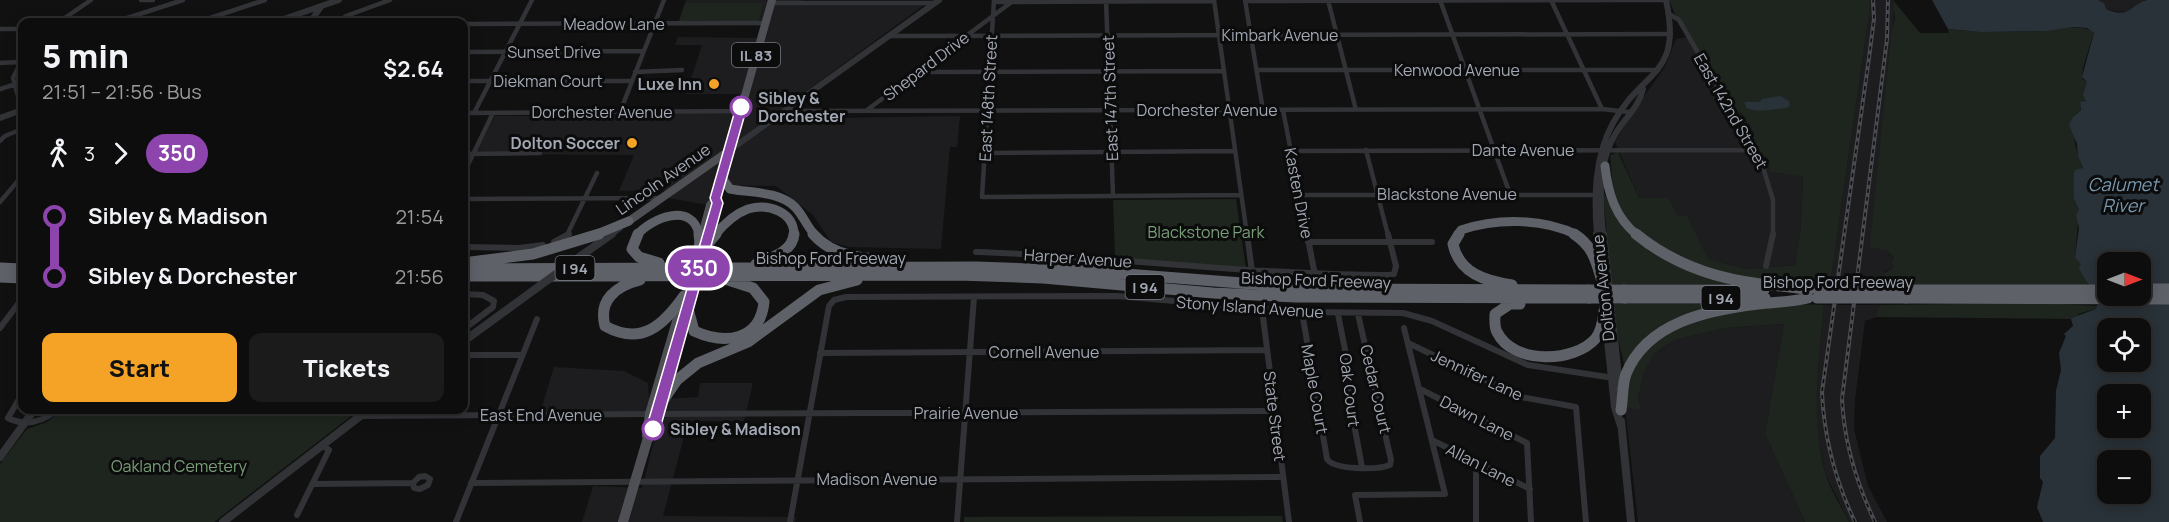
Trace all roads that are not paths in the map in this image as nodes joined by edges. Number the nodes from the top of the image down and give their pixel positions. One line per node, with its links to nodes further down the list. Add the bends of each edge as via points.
1 (80, 0): 14 (street)
2 (141, 0): 3 (street)
3 (151, 0): 23 (street)
4 (183, 0): 23 (street)
5 (265, 0): 28 (street)
6 (339, 0): 22 (street)
7 (390, 0): 31 (street)
8 (532, 0): 34 (street)
9 (664, 0): 35 (street)
10 (1214, 0): 18 (street); 38 (street)
11 (1440, 0): 12 (street); 20 (street); 44 (street)
12 (1551, 0): 13 (street); 40 (street)
13 (1666, 0): 24 (street, East 142nd Street)
14 (89, 1): 26 (street)
15 (937, 1): 21 (street); 45 (street, Lincoln Avenue)
16 (994, 1): 17 (street); 25 (street, East 148th Street)
17 (1014, 1): 18 (street); 25 (street, Shepard Drive)
18 (1106, 1): 42 (street, East 147th Street)
19 (1245, 1): 20 (street); 39 (street)
20 (1329, 1): 43 (street)
21 (771, 2): 32 (main road, IL 83)
22 (324, 3): 29 (street); 30 (street)
23 (154, 9): 27 (street)
24 (1671, 15): 41 (street); 100 (street, East 142nd Street, via 1679,20)
25 (993, 17): 46 (street, Shepard Drive); 47 (street, East 148th Street)
26 (65, 18)
27 (137, 18)
28 (210, 18)
29 (285, 18)
30 (313, 18)
31 (344, 18)
32 (765, 23): 35 (street, Meadow Lane); 81 (main road, IL 83)
33 (468, 24): 34 (street, Meadow Lane)
34 (519, 24): 35 (street, Meadow Lane); 50 (street)
35 (655, 24): 48 (street)
36 (0, 29): 37 (street)
37 (18, 29)
38 (1219, 34): 39 (street, Kimbark Avenue); 42 (street, Kimbark Avenue); 62 (street)
39 (1251, 34): 43 (street, Kimbark Avenue); 55 (street)
40 (1567, 34): 41 (street, Kimbark Avenue); 44 (street, Kimbark Avenue); 58 (street)
41 (1671, 34): 59 (street, via 1667,54)
42 (1107, 35): 47 (street, Kimbark Avenue); 61 (street, East 147th Street)
43 (1337, 35): 44 (street, Kimbark Avenue); 56 (street)
44 (1452, 35): 57 (street)
45 (888, 36): 46 (street, Kimbark Avenue); 82 (street, Lincoln Avenue)
46 (965, 36): 47 (street, Kimbark Avenue); 64 (street, Shepard Drive)
47 (992, 36): 60 (street, East 148th Street)
48 (644, 51): 50 (street, Sunset Drive); 63 (street)
49 (468, 52): 50 (street, Sunset Drive)
50 (505, 52): 66 (street)
51 (18, 61): 52 (street)
52 (0, 63)
53 (18, 65): 69 (street, via 12,74)
54 (682, 70): 63 (street)
55 (1257, 70): 56 (street, Kenwood Avenue); 77 (street)
56 (1346, 70): 57 (street, Kenwood Avenue); 79 (street)
57 (1465, 70): 58 (street, Kenwood Avenue); 73 (street)
58 (1584, 70): 59 (street, Kenwood Avenue); 74 (street)
59 (1658, 70): 71 (street)
60 (990, 71): 61 (street); 64 (street); 84 (street, East 148th Street)
61 (1108, 71): 62 (street); 75 (street, East 147th Street)
62 (1224, 71): 76 (street)
63 (635, 72): 67 (street)
64 (919, 72): 83 (street, Shepard Drive)
65 (468, 81): 66 (street, Diekman Court)
66 (491, 81): 67 (street, Diekman Court); 89 (street)
67 (632, 81): 86 (street)
68 (18, 83): 69 (street)
69 (14, 84): 70 (street); 72 (street)
70 (0, 89)
71 (1643, 89): 85 (street); 87 (street, via 1642,98)
72 (18, 97)
73 (1479, 109): 74 (street, Dorchester Avenue); 79 (street, Dorchester Avenue); 98 (street)
74 (1602, 109): 85 (street, Dorchester Avenue)
75 (1110, 110): 76 (street, Dorchester Avenue); 84 (street, Dorchester Avenue); 101 (street, East 147th Street)
76 (1229, 110): 77 (street, Dorchester Avenue); 102 (street)
77 (1263, 110): 78 (street, Dorchester Avenue)
78 (1283, 110): 79 (street, Dorchester Avenue); 103 (street, Kasten Drive)
79 (1356, 110)
80 (18, 111): 91 (street)
81 (740, 111): 86 (street, Dorchester Avenue); 92 (main road, IL 83)
82 (784, 111): 83 (street, Dorchester Avenue); 94 (street, Lincoln Avenue)
83 (866, 111): 84 (street, Dorchester Avenue)
84 (987, 111): 105 (street, East 148th Street)
85 (1622, 111): 87 (street, Dorchester Avenue); 99 (street, via 1605,138)
86 (620, 112): 90 (street, Dorchester Avenue)
87 (1629, 112): 99 (street)
88 (468, 113): 89 (street, Dorchester Avenue)
89 (474, 113): 90 (street, Dorchester Avenue)
90 (493, 113): 107 (street)
91 (0, 118)
92 (735, 130): 94 (street, via 745,134); 96 (main road, IL 83)
93 (18, 131): 95 (street)
94 (756, 131): 96 (street, Lincoln Avenue)
95 (0, 141)
96 (730, 150): 110 (main road, Lincoln Avenue); 112 (main road, IL 83)
97 (1366, 150): 98 (street, Dante Avenue); 103 (street, Dante Avenue); 114 (street)
98 (1494, 150): 99 (street, Dante Avenue); 115 (street)
99 (1606, 150): 100 (street, Dante Avenue); 109 (street, Dolton Avenue); 119 (street, Dolton Avenue, via 1596,172)
100 (1754, 150): 132 (street, East 142nd Street, via 1769,180 1775,204 1774,238)
101 (1112, 151): 102 (street); 105 (street); 116 (street, East 147th Street)
102 (1235, 151): 117 (street)
103 (1291, 151): 118 (street, Kasten Drive)
104 (540, 153): 107 (street)
105 (985, 153): 116 (street, East 148th Street, via 982,197)
106 (468, 154): 107 (street)
107 (473, 154): 108 (street)
108 (468, 165)
109 (1605, 166): 154 (highway, via 1614,209 1633,231 1659,251 1688,266 1728,278); 176 (street, Dolton Avenue, via 1600,205)
110 (704, 169): 112 (main road, via 717,171); 121 (main road, Lincoln Avenue)
111 (597, 173): 120 (street)
112 (722, 177): 129 (main road, IL 83, via 710,205); 133 (highway, via 730,189 775,196 794,205 817,239 834,250 873,259)
113 (18, 181): 123 (street)
114 (1377, 194): 115 (street, Blackstone Avenue); 118 (street, Blackstone Avenue); 126 (street)
115 (1510, 194): 119 (street, Blackstone Avenue)
116 (1113, 195): 117 (street)
117 (1241, 195): 139 (street)
118 (1300, 195): 125 (street, Kasten Drive)
119 (1593, 195): 147 (street, Dolton Avenue)
120 (583, 198): 121 (street); 122 (street); 128 (street, via 569,234 562,239 537,247)
121 (661, 198): 124 (main road, Lincoln Avenue)
122 (468, 199)
123 (0, 202)
124 (629, 221): 131 (highway, via 560,249); 169 (street, Lincoln Avenue, bridge)
125 (1308, 242): 126 (street); 142 (street, Kasten Drive)
126 (1389, 242): 127 (street); 142 (street, via 1396,266 1394,274)
127 (1432, 242)
128 (468, 247)
129 (701, 250): 135 (highway, via 696,223 682,216 656,219 634,235 632,249 639,257); 136 (highway, via 724,222 746,209 780,210 793,220 796,234 784,252 763,262); 151 (main road, bridge)
130 (975, 252): 139 (street, Harper Avenue)
131 (468, 263)
132 (1766, 266)
133 (977, 267): 136 (highway, Bishop Ford Freeway / I 94); 153 (highway, Bishop Ford Freeway / I 94, via 1086,271 1330,290)
134 (0, 268): 137 (highway)
135 (686, 268): 136 (highway, Bishop Ford Freeway / I 94); 138 (highway, Bishop Ford Freeway / I 94)
136 (728, 268)
137 (18, 269)
138 (468, 269)
139 (1252, 271): 142 (street)
140 (701, 275): 141 (highway, Bishop Ford Freeway / I 94); 144 (highway, Bishop Ford Freeway / I 94); 160 (highway, via 753,288 764,302 762,319 749,332 715,339 694,331)
141 (958, 275): 153 (highway, Bishop Ford Freeway / I 94, via 1296,297); 180 (highway, via 854,280 819,290 748,342 687,371)
142 (1315, 275)
143 (468, 276): 144 (highway, Bishop Ford Freeway / I 94)
144 (665, 276): 151 (highway, via 621,286 606,299 602,310 605,326 621,334 660,326)
145 (0, 277): 146 (highway)
146 (18, 278)
147 (1602, 281): 153 (highway, via 1590,247 1563,227 1480,224 1461,230 1454,238 1455,258 1480,277 1509,285); 159 (street, Dolton Avenue)
148 (2169, 289): 150 (highway)
149 (2097, 290): 155 (highway, Bishop Ford Freeway / I 94)
150 (2151, 290)
151 (688, 291): 160 (main road); 180 (main road)
152 (468, 294): 166 (street, via 488,295 494,301 487,313)
153 (1584, 294): 154 (highway, Bishop Ford Freeway / I 94, bridge); 159 (highway, via 1510,304 1495,314 1496,332 1520,352 1571,355 1597,338)
154 (1813, 294): 155 (highway, Bishop Ford Freeway / I 94, bridge); 179 (highway, via 1793,302 1757,304 1672,324 1655,335 1628,370)
155 (1906, 294): 157 (highway, Bishop Ford Freeway / I 94)
156 (974, 297): 161 (street, Stony Island Avenue, via 1117,296); 172 (street, Stony Island Avenue, via 834,300 829,306); 173 (street)
157 (2169, 299)
158 (18, 306): 167 (street)
159 (1605, 306): 176 (street, Dolton Avenue)
160 (688, 309): 180 (main road)
161 (1262, 309): 162 (street, Stony Island Avenue); 171 (street, State Street)
162 (1302, 312): 163 (street, Stony Island Avenue); 195 (street, Maple Court, via 1326,459)
163 (1338, 314): 164 (street, Stony Island Avenue); 197 (street, Oak Court)
164 (1358, 314): 176 (street, Stony Island Avenue, via 1413,314 1528,365); 196 (street, Cedar Court, via 1380,403)
165 (537, 319): 175 (street)
166 (468, 326)
167 (0, 328)
168 (1404, 328): 170 (street, Jennifer Lane)
169 (468, 338)
170 (1408, 343): 177 (street, Jennifer Lane); 216 (street, Jennifer Lane, via 1521,397 1576,407)
171 (1267, 350): 173 (street, Cornell Avenue); 181 (street, State Street)
172 (820, 353): 173 (street, Cornell Avenue); 182 (street)
173 (970, 353): 183 (street)
174 (468, 355): 175 (street)
175 (522, 355): 188 (street)
176 (1615, 378): 179 (street, Dolton Avenue); 190 (street, Dolton Avenue, via 1615,407)
177 (1420, 389): 191 (street, Jennifer Lane); 205 (street, Dawn Lane, via 1527,443)
178 (18, 401): 189 (street, via 8,418)
179 (1622, 410): 190 (street, Dolton Avenue)
180 (656, 411): 182 (street, Prairie Avenue); 188 (street, East End Avenue); 201 (main road)
181 (1275, 411): 183 (street, Prairie Avenue); 198 (street, State Street)
182 (810, 413): 183 (street, Prairie Avenue); 200 (street)
183 (966, 413): 199 (street)
184 (31, 414): 189 (street)
185 (52, 414): 189 (street)
186 (362, 414): 187 (street)
187 (359, 416): 188 (street, East End Avenue); 192 (street)
188 (498, 416): 203 (street)
189 (24, 424): 193 (street)
190 (1621, 426): 217 (street, Dolton Avenue)
191 (1432, 440): 194 (street, Allan Lane); 213 (street, Jennifer Lane, via 1445,494 1355,495)
192 (322, 446): 204 (street, via 329,450); 207 (street)
193 (0, 457)
194 (1476, 462): 205 (street, Allan Lane); 214 (street)
195 (1330, 464): 197 (street)
196 (1390, 465): 197 (street)
197 (1362, 467)
198 (1283, 477): 199 (street, Madison Avenue); 212 (street, State Street)
199 (961, 479): 200 (street, Madison Avenue); 211 (street)
200 (797, 480): 201 (street, Madison Avenue); 210 (street)
201 (635, 481): 203 (street, Madison Avenue); 209 (main road)
202 (413, 483): 204 (street)
203 (471, 483): 208 (street)
204 (313, 484): 206 (street)
205 (1530, 489): 215 (street, Dawn Lane)
206 (297, 515)
207 (223, 522)
208 (456, 522)
209 (623, 522)
210 (790, 522)
211 (957, 522)
212 (1289, 522)
213 (1360, 522)
214 (1476, 522)
215 (1531, 522)
216 (1586, 522)
217 (1631, 522)

